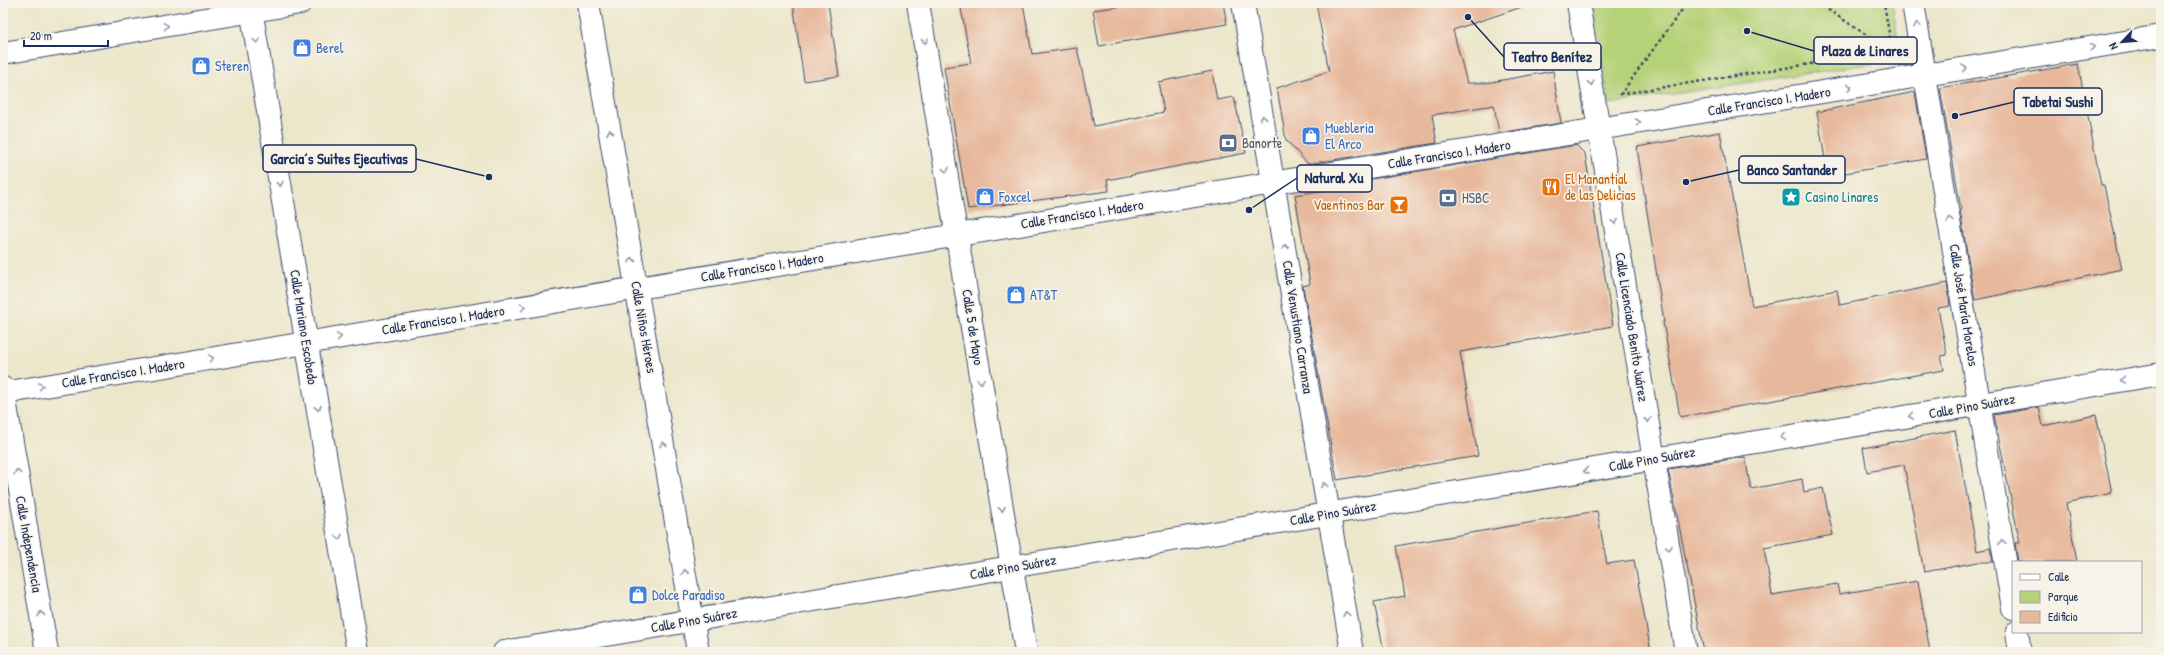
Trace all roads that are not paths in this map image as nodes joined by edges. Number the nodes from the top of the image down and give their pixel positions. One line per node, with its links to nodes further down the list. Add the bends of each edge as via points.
1 (300, 3): 7 (street)
2 (588, 3): 14 (street, Calle Niños Héroes, one-way to 2)
3 (918, 3): 13 (street, Calle 5 de Mayo, one-way to 13)
4 (1243, 3): 12 (street, Calle Venustiano Carranza, one-way to 4)
5 (1578, 3): 11 (street, Calle Licenciado Benito Juárez, one-way to 11)
6 (1913, 3): 10 (street, Calle José María Morelos, one-way to 6)
7 (251, 7): 9 (street, one-way to 7); 15 (street, Calle Mariano Escobedo, one-way to 15)
8 (2161, 36): 10 (street, Calle Francisco I. Madero, one-way to 8)
9 (3, 53)
10 (1926, 75): 11 (street, Calle Francisco I. Madero, one-way to 10); 18 (street, Calle José María Morelos, one-way to 10)
11 (1599, 129): 12 (street, Calle Francisco I. Madero); 19 (street, Calle Licenciado Benito Juárez, one-way to 19)
12 (1274, 182): 13 (street, Calle Francisco I. Madero); 20 (street, Calle Venustiano Carranza, one-way to 12)
13 (958, 235): 14 (street, Calle Francisco I. Madero); 21 (street, Calle 5 de Mayo, one-way to 21)
14 (637, 288): 15 (street, Calle Francisco I. Madero, one-way to 14); 23 (street, Calle Niños Héroes, one-way to 14)
15 (307, 343): 17 (street, Calle Francisco I. Madero, one-way to 15); 26 (street, Calle Mariano Escobedo, one-way to 26)
16 (2161, 374): 18 (street, Calle Pino Suárez, one-way to 18)
17 (3, 391): 25 (street, Calle Independencia, one-way to 17)
18 (1980, 404): 19 (street, Calle Pino Suárez, one-way to 19); 22 (street, Calle José María Morelos, one-way to 18)
19 (1654, 459): 20 (street, Calle Pino Suárez, one-way to 20); 31 (street, Calle Licenciado Benito Juárez, one-way to 31)
20 (1329, 514): 21 (street, Calle Pino Suárez); 30 (street, Calle Venustiano Carranza, one-way to 20)
21 (1012, 567): 23 (street, Calle Pino Suárez); 29 (street, Calle 5 de Mayo)
22 (2012, 602)
23 (693, 621): 27 (street, Calle Pino Suárez); 28 (street, Calle Niños Héroes)
24 (2017, 633): 32 (street)
25 (47, 652)
26 (358, 652)
27 (504, 652)
28 (698, 652)
29 (1026, 652)
30 (1352, 652)
31 (1686, 652)
32 (2020, 652)

